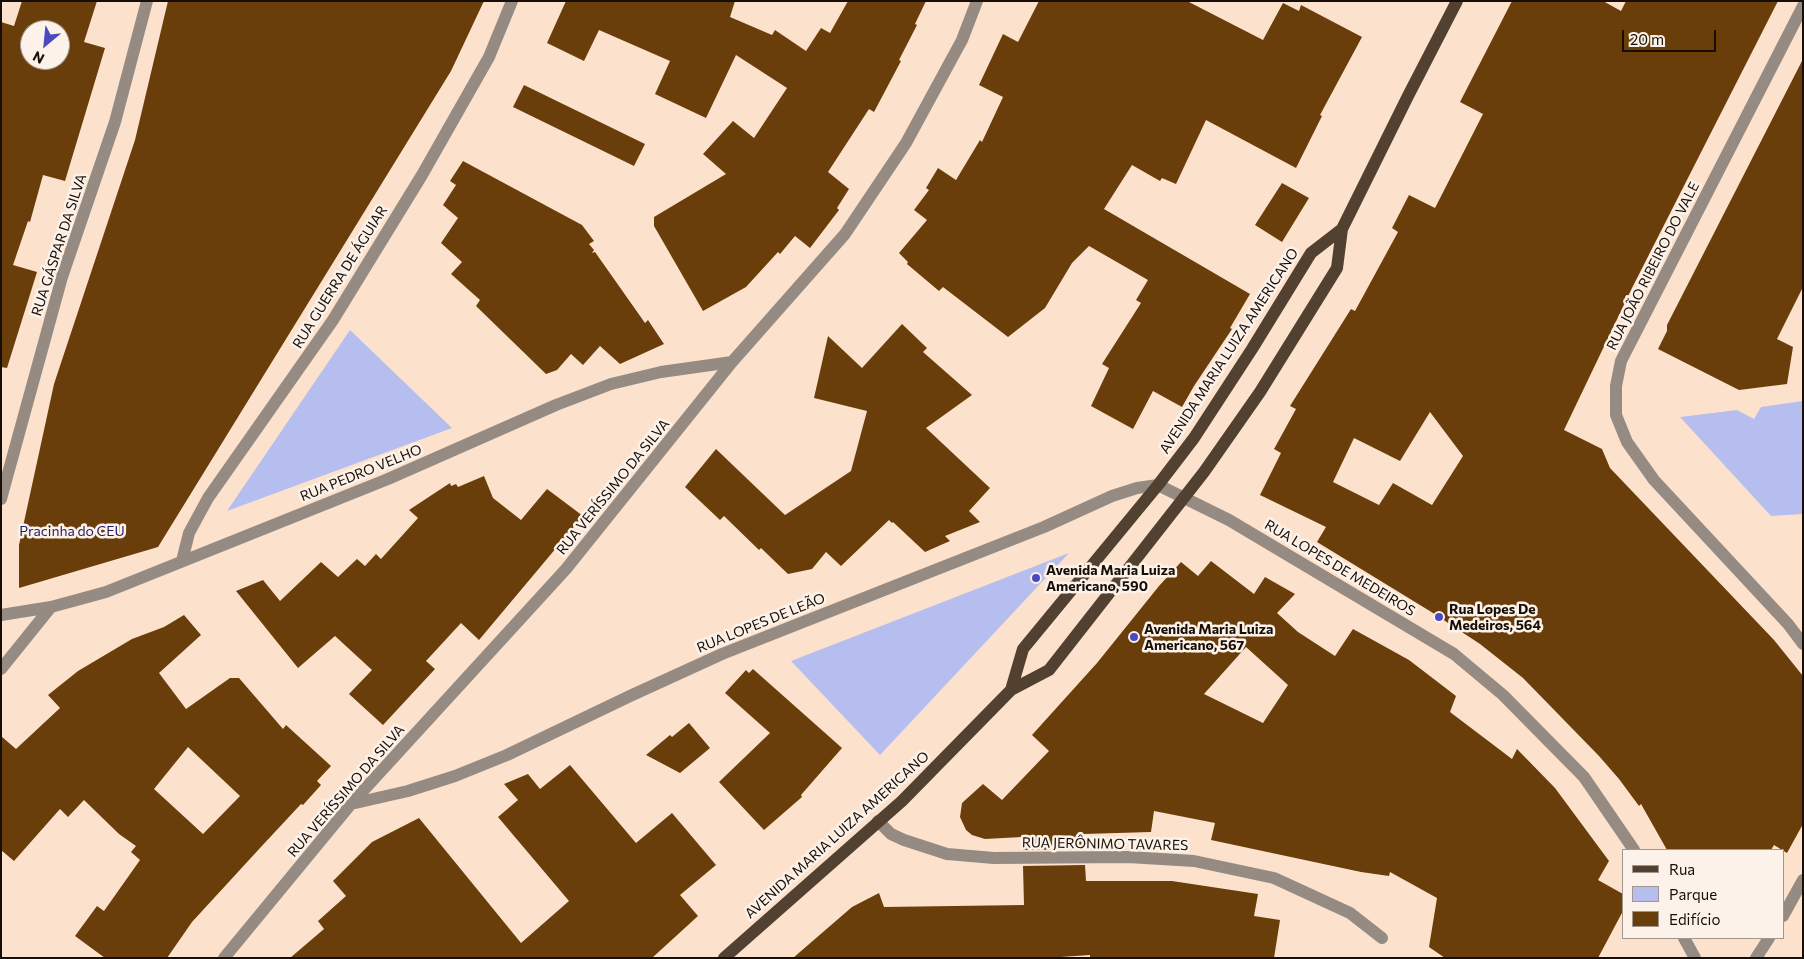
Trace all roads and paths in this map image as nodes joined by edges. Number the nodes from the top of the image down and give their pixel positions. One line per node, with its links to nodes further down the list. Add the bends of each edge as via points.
1 (147, 1): 10 (street, RUA GÁSPAR DA SILVA, via 115,122 62,277)
2 (512, 1): 11 (street, RUA GUERRA DE ÁGUIAR, via 489,57 422,175 333,320 208,498 189,533)
3 (977, 1): 7 (street, RUA VERÍSSIMO DA SILVA, via 962,40 906,143 846,234)
4 (1457, 1): 6 (main road, AVENIDA MARIA LUIZA AMERICANO)
5 (1803, 6): 14 (street, RUA JOÃO RIBEIRO DO VALE, via 1621,361 1616,386 1616,415 1626,442 1654,480)
6 (1342, 229): 8 (main road, AVENIDA MARIA LUIZA AMERICANO, via 1310,253 1252,349); 9 (main road, AVENIDA MARIA LUIZA AMERICANO, via 1336,268 1318,299 1260,392)
7 (732, 362): 11 (street, RUA PEDRO VELHO, via 661,372 611,384 388,480); 17 (street, RUA VERÍSSIMO DA SILVA, via 566,569)
8 (1158, 485): 9 (street); 16 (main road, AVENIDA MARIA LUIZA AMERICANO, via 1023,649); 17 (street, RUA LOPES DE LEÃO, via 1112,496 1044,527 730,651 455,776)
9 (1184, 497): 16 (main road, AVENIDA MARIA LUIZA AMERICANO, via 1049,670); 19 (street, RUA LOPES DE MEDEIROS, via 1454,654 1503,695 1584,777)
10 (1, 499)
11 (182, 561): 12 (street, RUA PEDRO VELHO, via 106,592)
12 (50, 607): 13 (street, RUA PEDRO VELHO); 15 (street)
13 (1, 615)
14 (1803, 644)
15 (1, 669)
16 (1012, 690): 18 (main road, AVENIDA MARIA LUIZA AMERICANO)
17 (351, 804): 25 (street, RUA VERÍSSIMO DA SILVA)
18 (878, 821): 22 (street, RUA JERÔNIMO TAVARES, via 891,834 947,854 994,858 1128,857 1194,861 1274,878 1350,913); 26 (main road, AVENIDA MARIA LUIZA AMERICANO)
19 (1633, 849)
20 (1803, 880): 21 (street)
21 (1784, 914)
22 (1382, 938)
23 (1685, 939): 27 (street)
24 (1768, 939): 28 (street)
25 (224, 958)
26 (724, 958)
27 (1695, 958)
28 (1756, 958)

